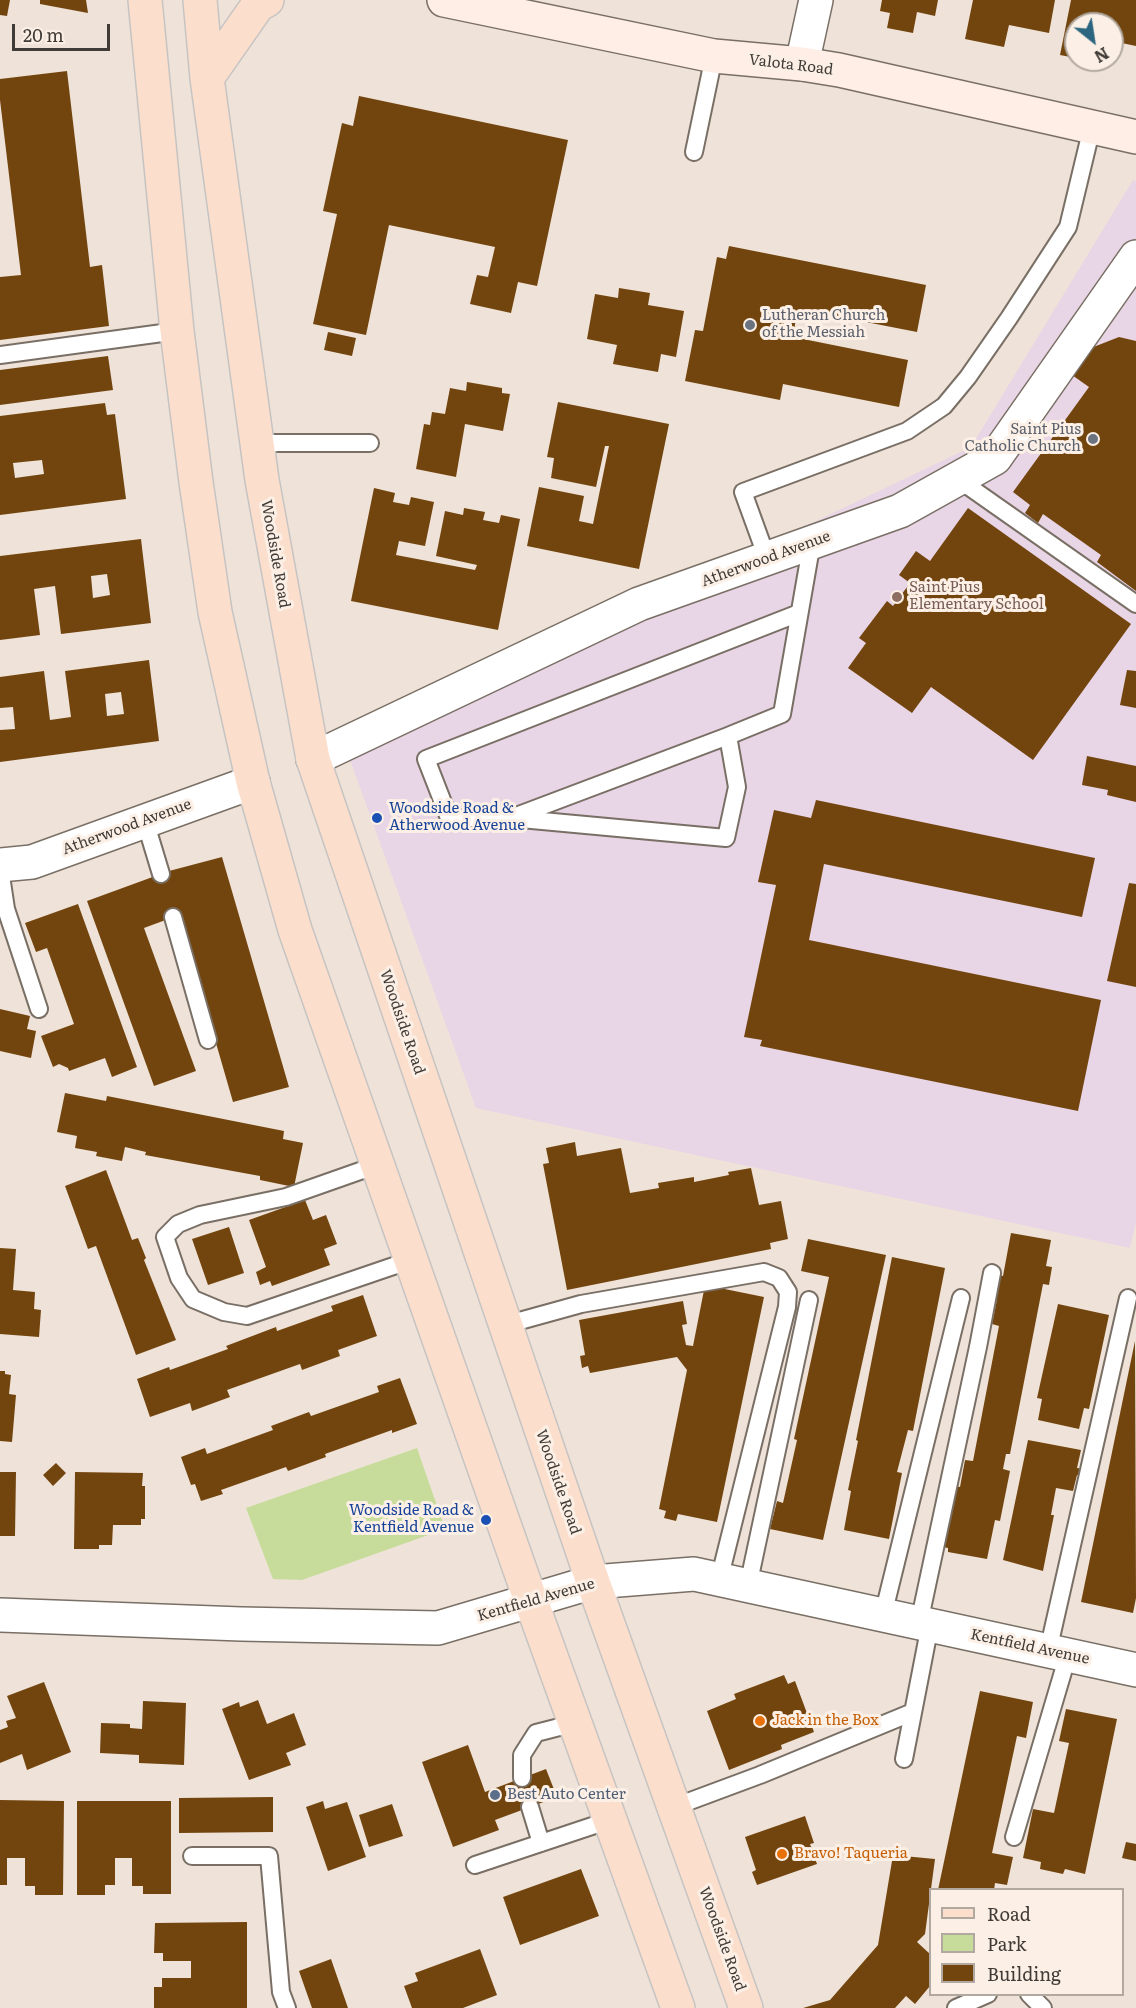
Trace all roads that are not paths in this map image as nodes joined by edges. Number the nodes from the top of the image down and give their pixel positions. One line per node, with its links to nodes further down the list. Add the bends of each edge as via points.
1 (144, 0): 13 (main road)
2 (200, 0): 8 (main road, Woodside Road)
3 (267, 0): 8 (main road, via 258,5)
4 (444, 0): 6 (street, Valota Road, via 549,16)
5 (816, 0): 7 (street)
6 (714, 56): 7 (street, Valota Road); 11 (lane)
7 (802, 64): 9 (street, Valota Road)
8 (207, 78): 15 (main road, Woodside Road)
9 (1092, 128): 10 (street, Valota Road); 19 (lane, via 1068,227 968,377 944,405 907,431 743,492)
10 (1136, 137)
11 (694, 152)
12 (1136, 257): 17 (street, Atherwood Avenue, via 995,458)
13 (177, 330): 14 (lane); 24 (main road, via 215,612)
14 (0, 355)
15 (256, 443): 16 (lane); 23 (main road, Woodside Road)
16 (370, 443)
17 (958, 479): 18 (street, Atherwood Avenue, via 900,511); 20 (lane)
18 (812, 542): 19 (street, Atherwood Avenue); 21 (lane)
19 (767, 558): 23 (street, Atherwood Avenue, via 639,604)
20 (1136, 604)
21 (799, 613): 22 (lane, via 782,714); 25 (lane, via 426,759 449,818)
22 (728, 736): 25 (lane); 25 (lane, via 737,787 726,838)
23 (313, 759): 38 (main road, Woodside Road)
24 (253, 782): 26 (street, Atherwood Avenue); 32 (main road, via 295,930)
25 (510, 818)
26 (145, 821): 27 (street, Atherwood Avenue, via 32,862); 28 (lane)
27 (0, 867): 30 (lane, via 6,909)
28 (161, 874)
29 (173, 917): 31 (lane)
30 (39, 1009)
31 (208, 1040)
32 (377, 1165): 33 (main road); 33 (lane, via 286,1197 200,1215 178,1224 165,1237 179,1278 193,1299 224,1312 247,1316)
33 (411, 1260): 41 (main road)
34 (992, 1273): 44 (lane)
35 (961, 1298): 43 (lane)
36 (1128, 1298): 45 (lane)
37 (809, 1300): 40 (lane)
38 (505, 1325): 39 (main road, Woodside Road); 40 (lane, via 581,1304 752,1274 764,1272 779,1278 788,1292 787,1307)
39 (593, 1582): 40 (street, Kentfield Avenue, via 694,1574); 41 (street, Kentfield Avenue); 52 (main road, Woodside Road)
40 (733, 1583): 43 (street, Kentfield Avenue)
41 (531, 1601): 42 (street, Kentfield Avenue, via 438,1628); 48 (main road)
42 (0, 1615)
43 (883, 1615): 44 (street, Kentfield Avenue)
44 (924, 1624): 45 (street, Kentfield Avenue); 47 (lane)
45 (1058, 1653): 46 (street, Kentfield Avenue); 54 (lane)
46 (1136, 1670)
47 (913, 1712): 49 (lane); 52 (lane)
48 (575, 1723): 50 (lane, via 536,1733 522,1755); 53 (main road)
49 (904, 1759)
50 (522, 1778)
51 (530, 1807): 55 (lane)
52 (674, 1807): 62 (main road, Woodside Road)
53 (610, 1820): 55 (lane); 61 (main road)
54 (1014, 1838)
55 (541, 1843): 57 (lane)
56 (192, 1856): 60 (lane, via 269,1856 281,1992)
57 (475, 1865)
58 (986, 1996): 63 (lane)
59 (1030, 1996): 64 (lane)
60 (287, 2008)
61 (678, 2008)
62 (747, 2008)
63 (956, 2008)
64 (1043, 2008)

